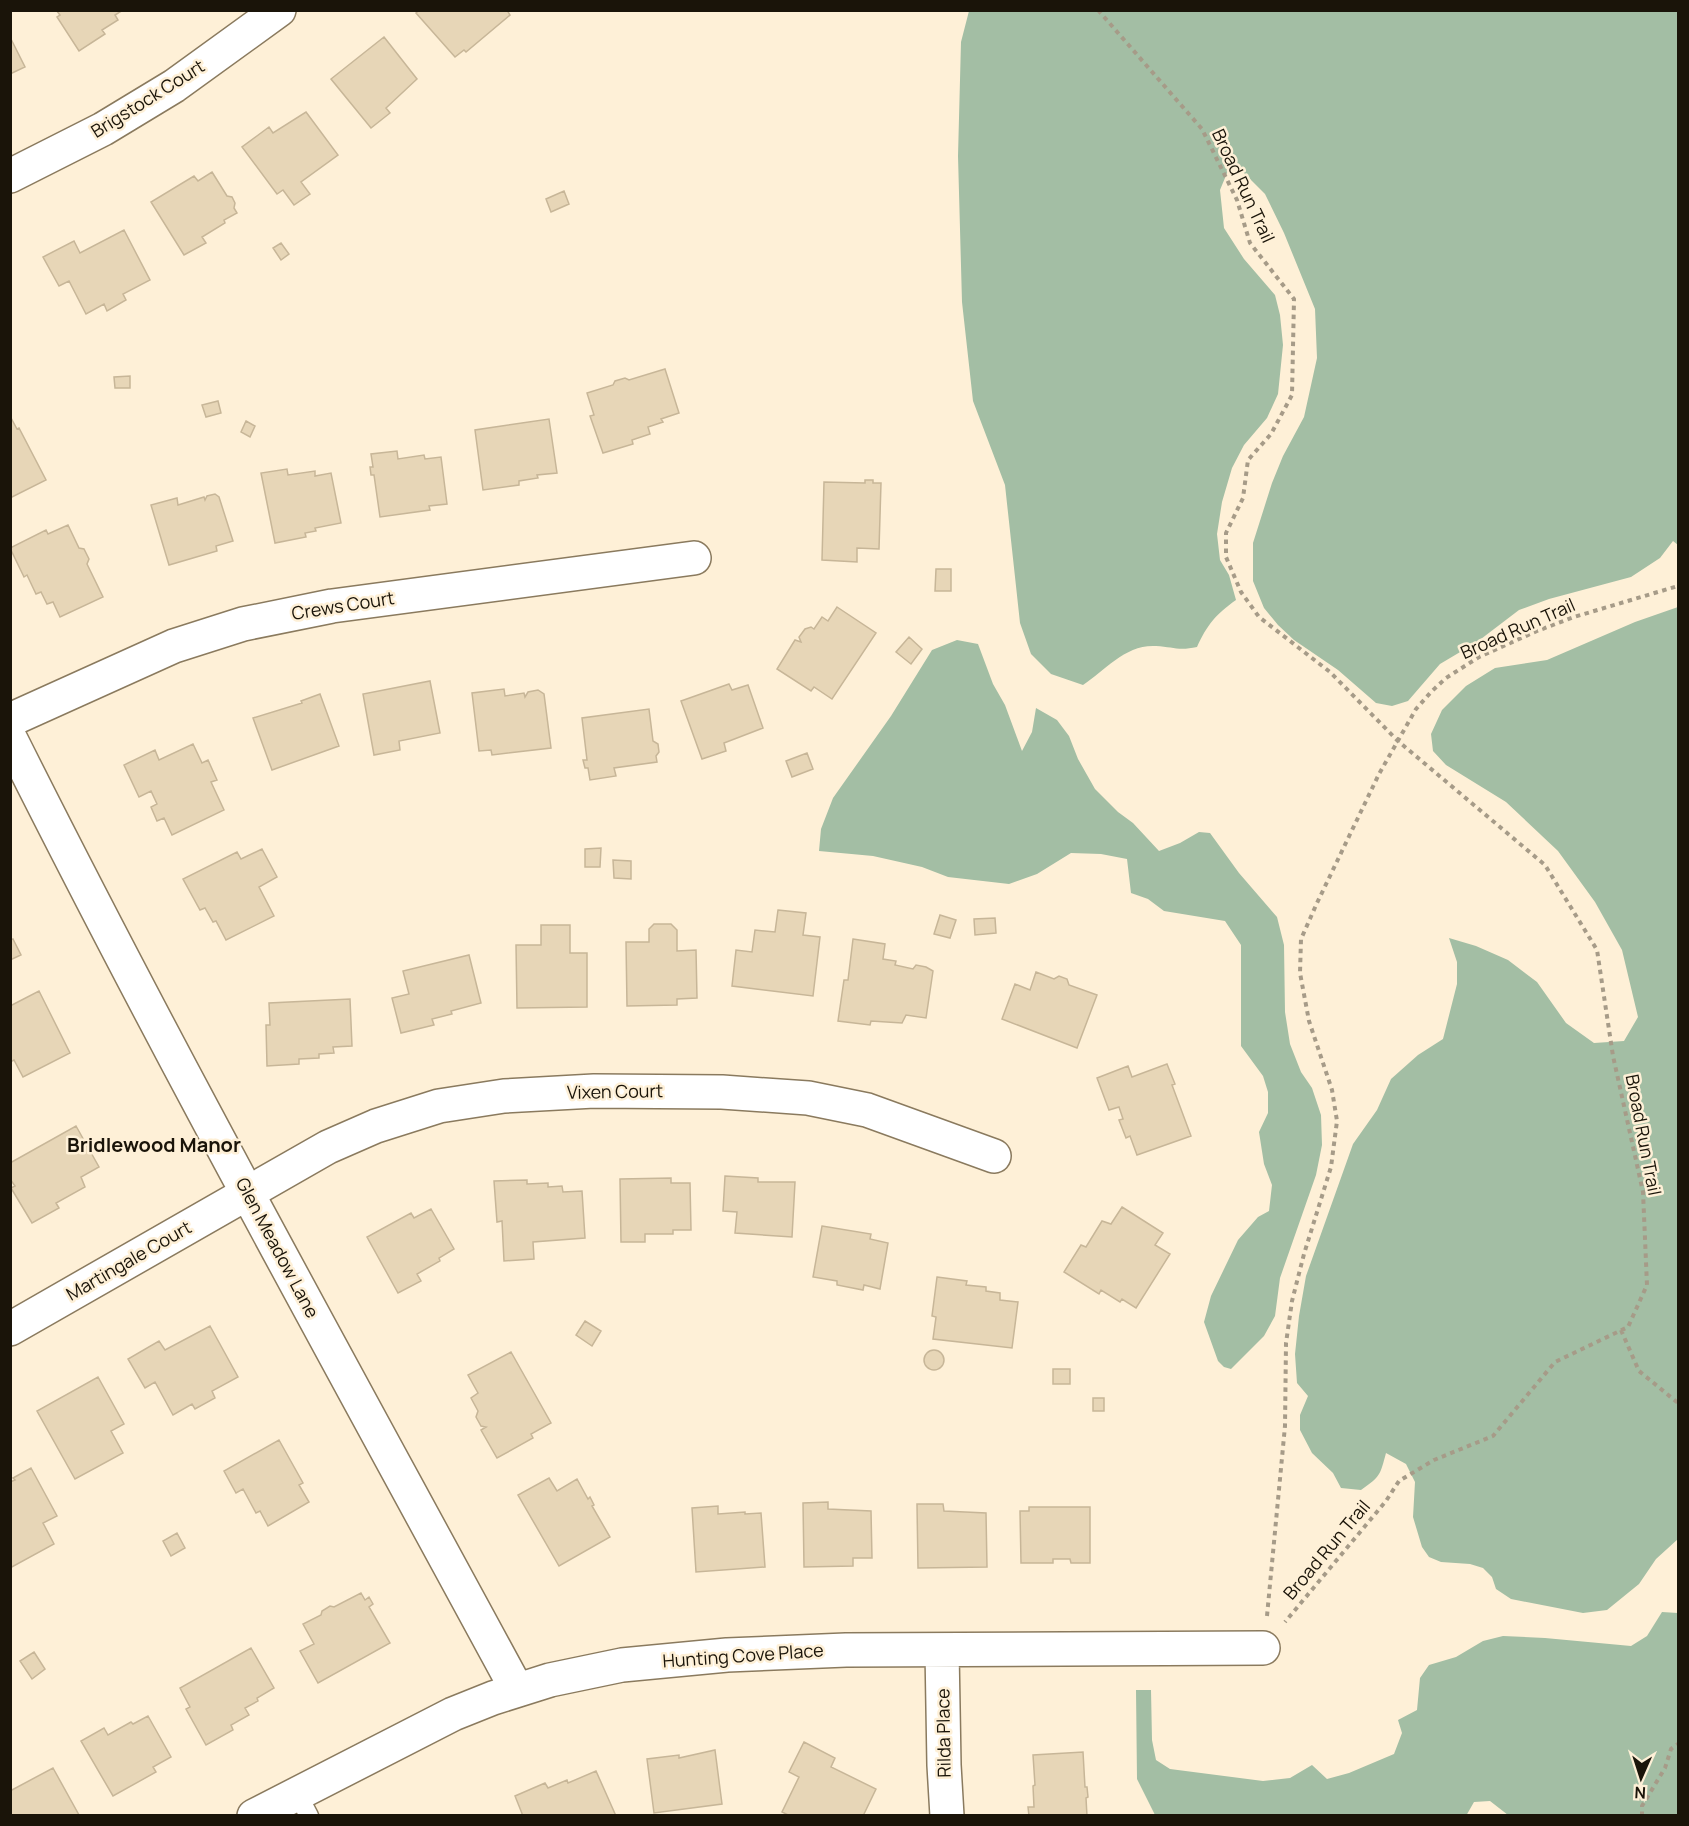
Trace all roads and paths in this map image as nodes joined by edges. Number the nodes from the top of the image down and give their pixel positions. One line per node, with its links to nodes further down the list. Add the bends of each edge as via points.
1 (279, 10): 3 (street, Brigstock Court, via 174,86 103,129)
2 (1098, 10): 8 (path, Broad Run Trail, via 1202,129 1237,200 1250,243 1294,299 1292,395 1271,434 1248,460 1243,498 1226,533 1226,557 1241,592 1259,616 1330,672)
3 (10, 176)
4 (694, 558): 6 (street, Crews Court, via 332,606 243,624 174,646)
5 (1678, 586): 8 (path, Broad Run Trail, via 1574,617 1479,657 1431,692)
6 (10, 720)
7 (10, 738): 10 (street, Glen Meadow Lane, via 87,892)
8 (1398, 741): 12 (path, Broad Run Trail, via 1545,865 1597,950 1613,1056 1643,1192 1647,1285 1628,1327); 14 (path, Broad Run Trail, via 1301,939 1300,972 1309,1022 1332,1090 1337,1121 1331,1167 1304,1254 1286,1342 1285,1426)
9 (994, 1156): 10 (street, Vixen Court, via 867,1110 808,1098 722,1092 526,1094 439,1106 376,1126 328,1147)
10 (247, 1192): 11 (street, Martingale Court); 16 (street, Glen Meadow Lane)
11 (10, 1329)
12 (1621, 1330): 13 (path, via 1639,1371); 14 (path, Broad Run Trail, via 1555,1362 1493,1436 1434,1460 1399,1481)
13 (1678, 1403)
14 (1263, 1648): 15 (street, Hunting Cove Place)
15 (942, 1650): 16 (street, Hunting Cove Place, via 716,1656 622,1665); 20 (street, Rilda Place)
16 (517, 1690): 18 (street, Hunting Cove Place, via 453,1714)
17 (1678, 1744): 21 (path, via 1671,1749 1665,1768 1642,1806)
18 (303, 1804): 19 (street, Hunting Cove Place)
19 (254, 1815)
20 (947, 1815)
21 (1642, 1815)

